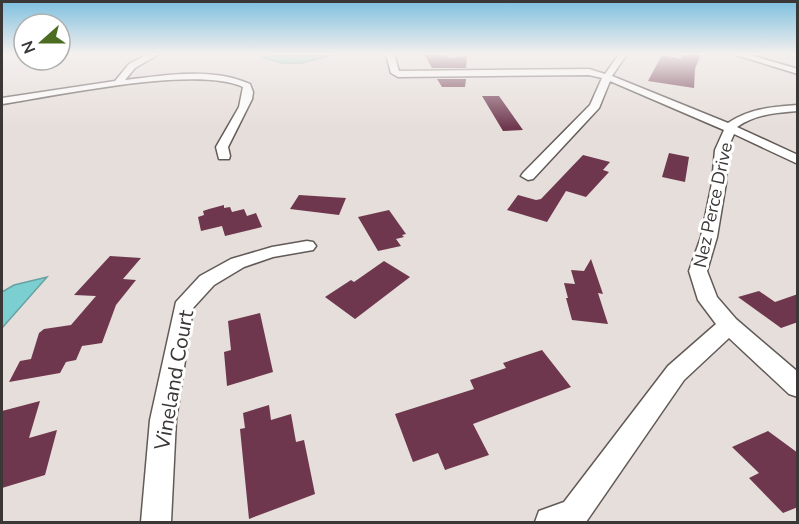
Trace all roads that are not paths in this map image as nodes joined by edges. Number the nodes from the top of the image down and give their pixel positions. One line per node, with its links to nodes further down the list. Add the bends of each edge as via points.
1 (122, 78): 6 (street)
2 (180, 78): 6 (street)
3 (231, 78): 10 (street, via 248,87 249,99 222,147)
4 (606, 78): 12 (street, via 595,106)
5 (610, 78): 9 (street)
6 (117, 84): 7 (street)
7 (2, 101)
8 (798, 108): 9 (street, Nez Perce Drive, via 762,111 746,116)
9 (730, 129): 11 (street); 14 (street, Nez Perce Drive, via 721,150 709,237 698,272 708,300)
10 (224, 156)
11 (798, 160)
12 (528, 176)
13 (308, 246): 16 (street, Vineland Court, via 273,251 225,268 192,292 183,307 164,420)
14 (729, 325): 15 (street, Nez Perce Drive); 17 (street, via 676,373 574,514)
15 (798, 387)
16 (156, 522)
17 (550, 522)

